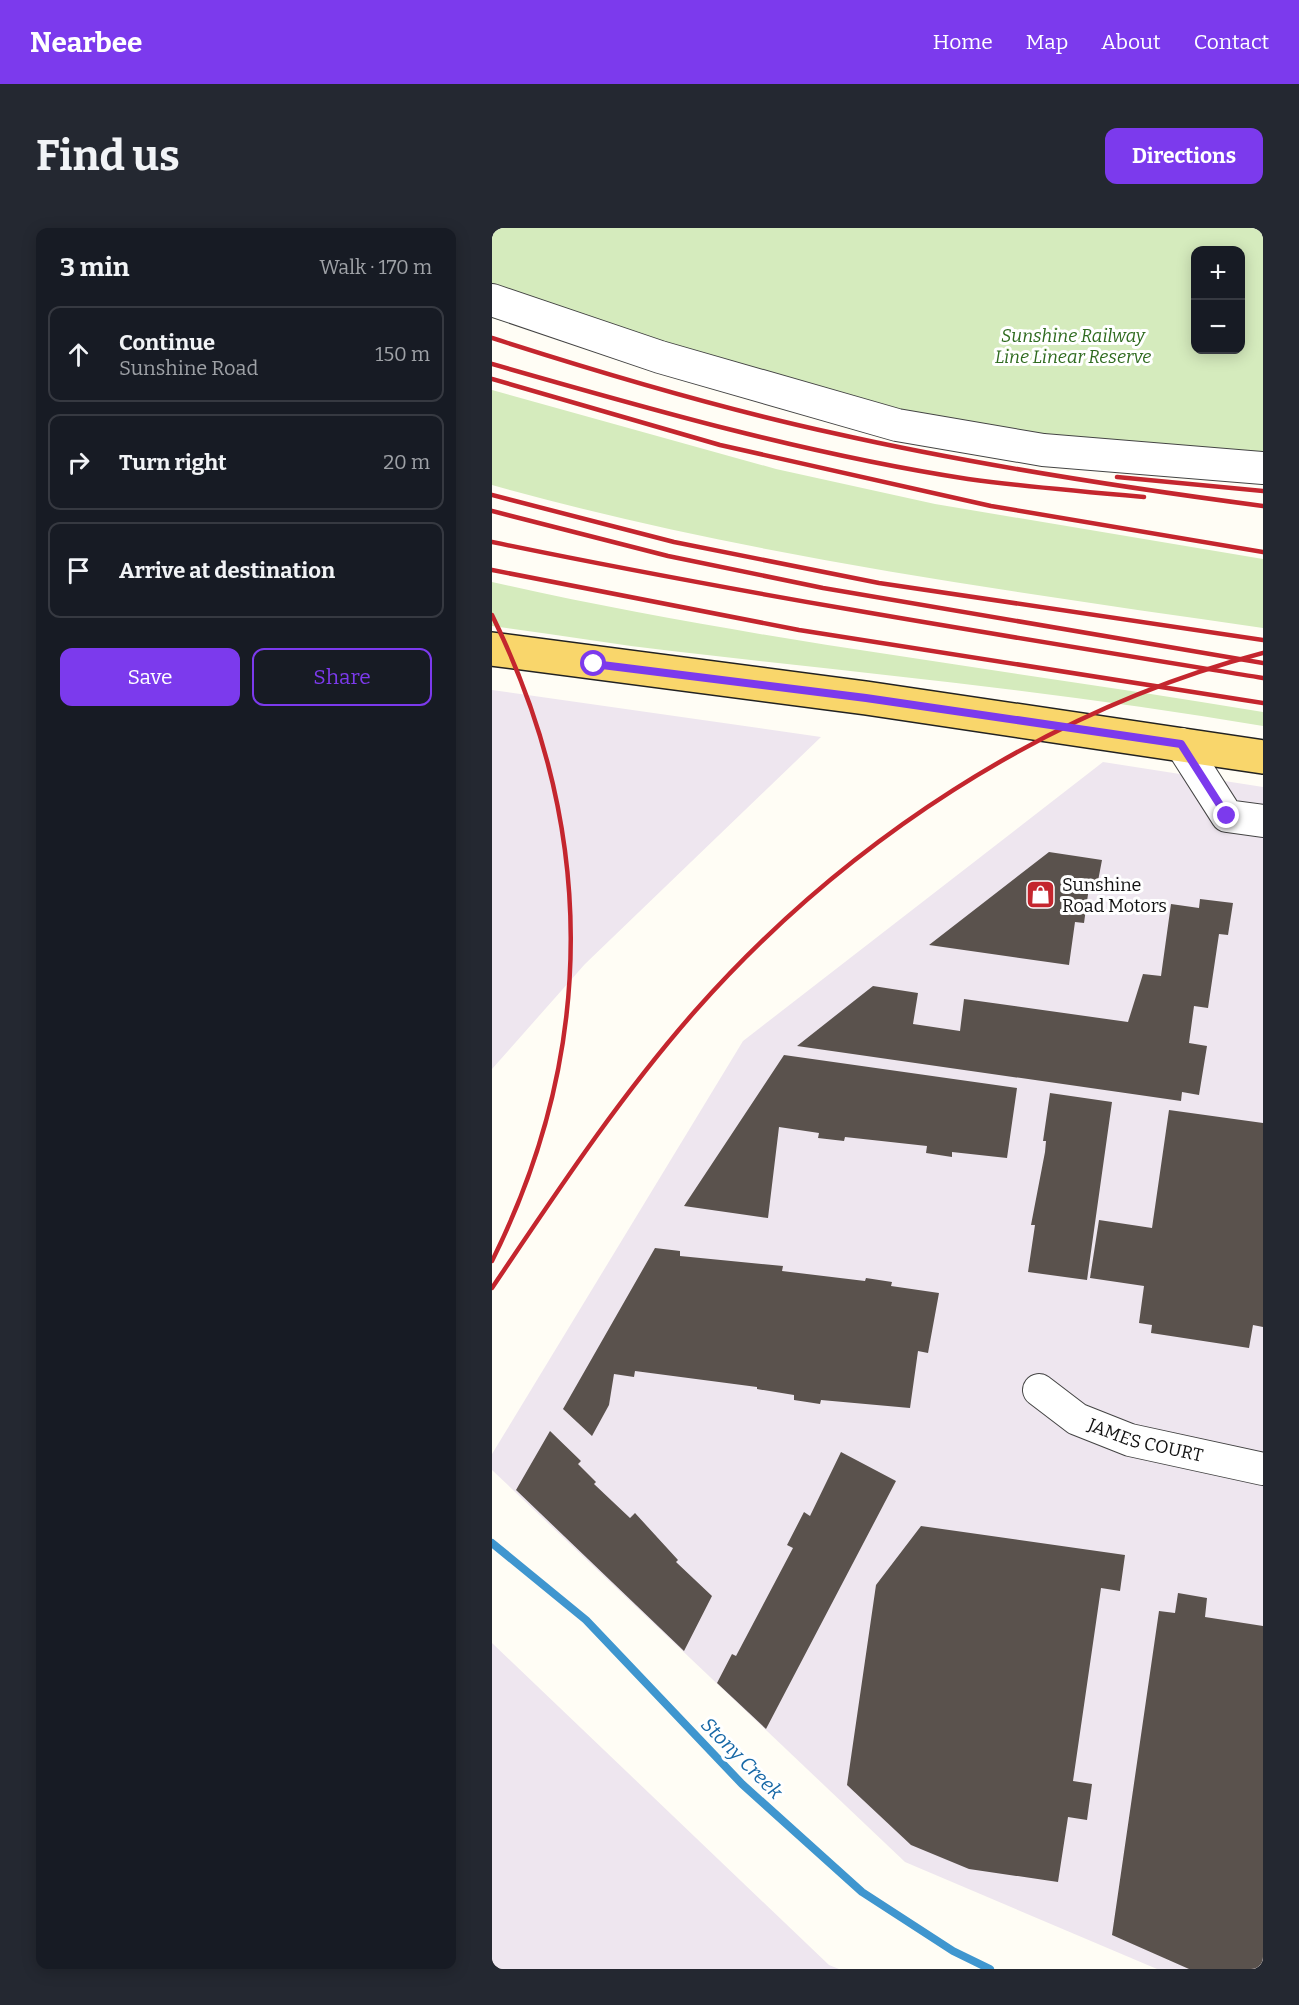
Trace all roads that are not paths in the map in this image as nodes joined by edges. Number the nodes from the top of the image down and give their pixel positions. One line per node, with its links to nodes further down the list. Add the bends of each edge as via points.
1 (492, 300): 2 (street, via 660,357 897,425 1043,450)
2 (1263, 468)
3 (492, 649): 4 (main road)
4 (1181, 744): 5 (main road); 6 (street, via 1227,816)
5 (1263, 757)
6 (1263, 821)
7 (1039, 1390): 8 (street, JAMES COURT, via 1077,1419 1130,1440)
8 (1263, 1469)

